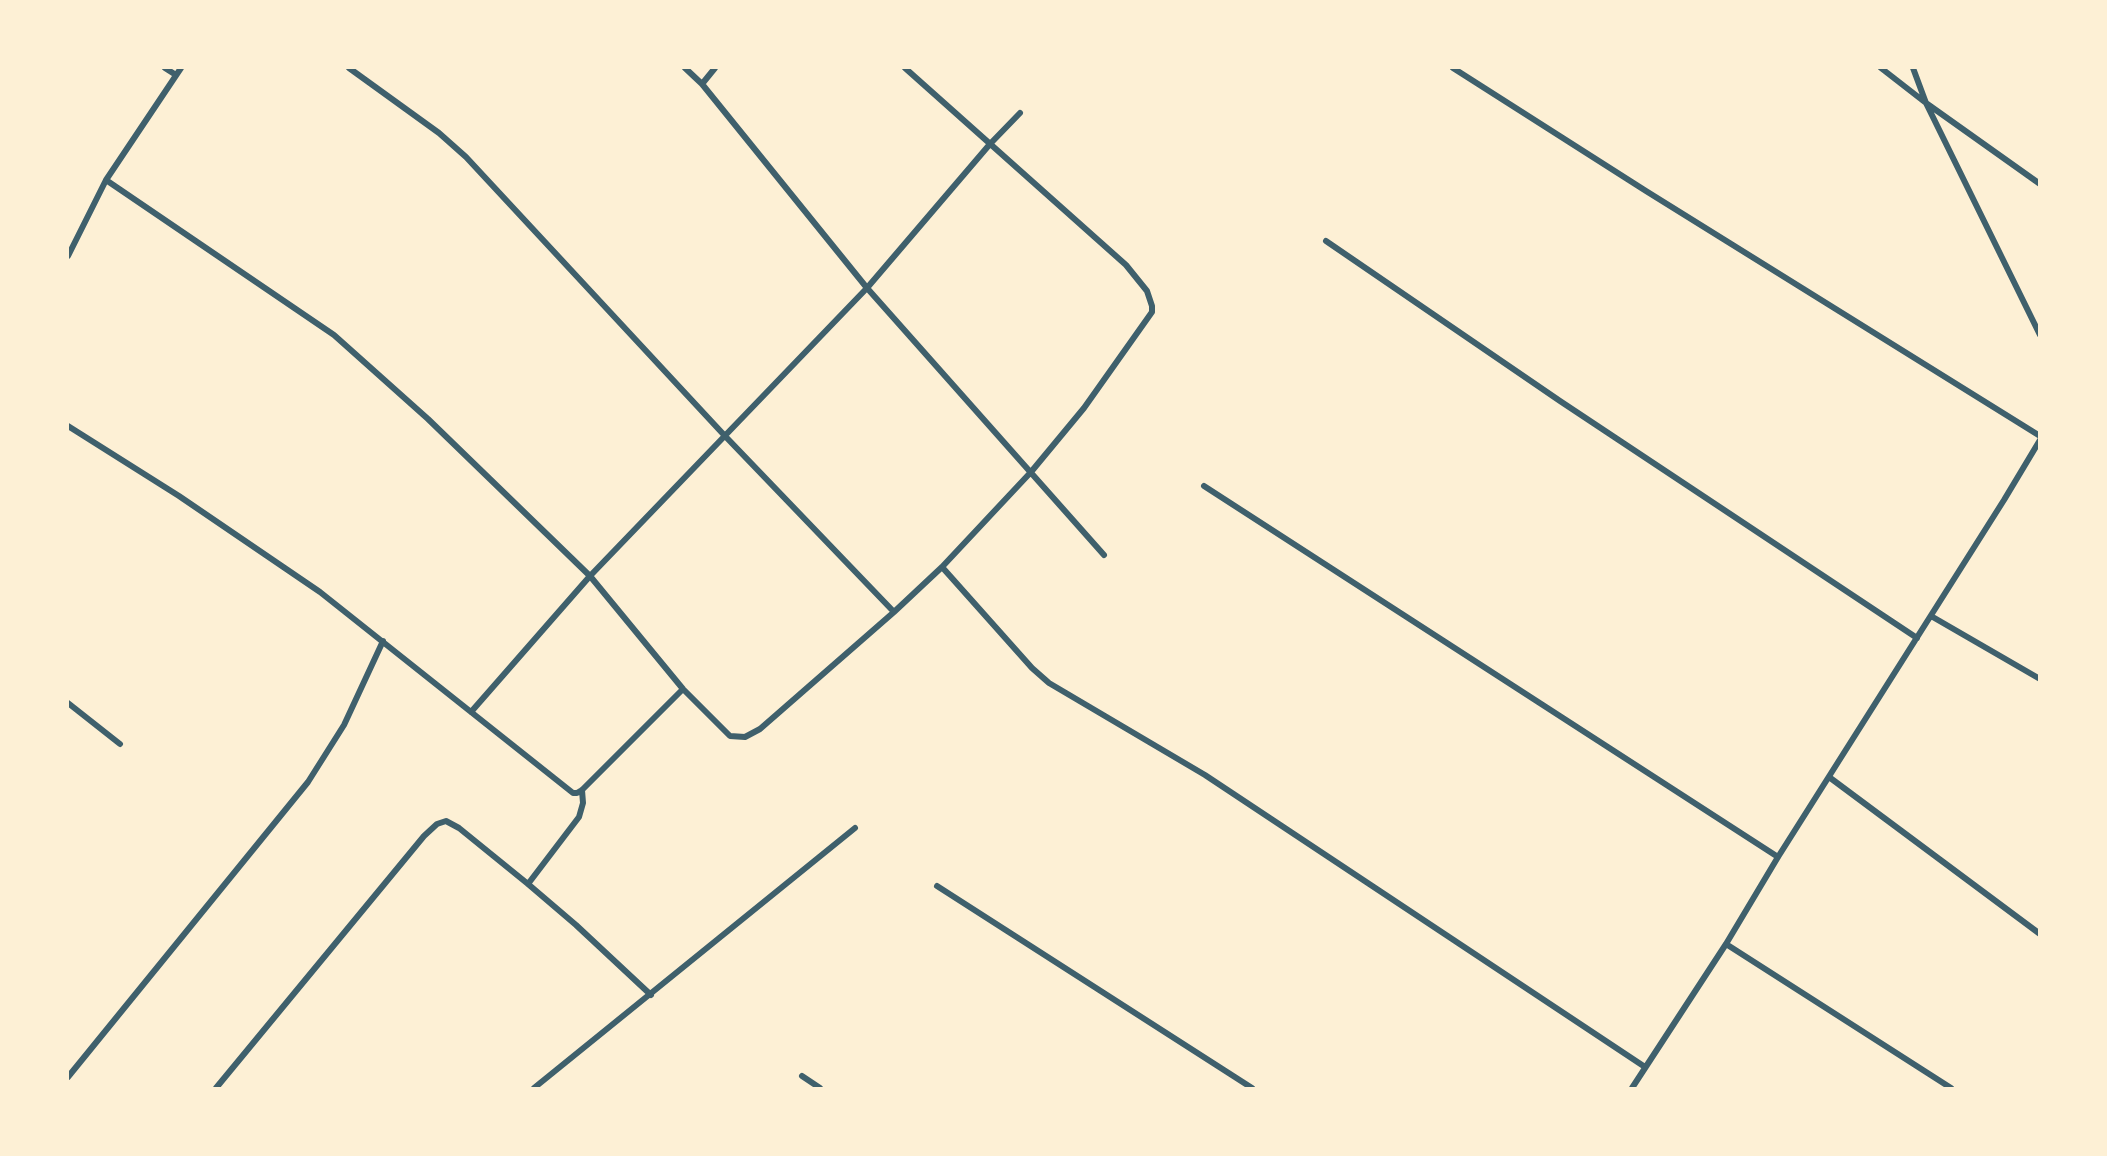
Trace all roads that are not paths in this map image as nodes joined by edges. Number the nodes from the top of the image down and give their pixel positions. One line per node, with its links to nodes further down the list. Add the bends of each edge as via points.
1 (165, 68): 10 (street)
2 (181, 68): 10 (street)
3 (349, 68): 22 (street, via 466,157)
4 (685, 68): 11 (street)
5 (715, 68): 11 (street)
6 (905, 68): 14 (street)
7 (1453, 68): 23 (street)
8 (1881, 68): 12 (street)
9 (1913, 68): 12 (street)
10 (176, 75): 15 (street)
11 (702, 84): 19 (street)
12 (1926, 103): 16 (street); 20 (street)
13 (1020, 113): 14 (street)
14 (990, 144): 19 (street); 24 (street, via 1126,265 1147,291 1152,306 1152,312 1084,408)
15 (106, 180): 18 (street); 28 (street, via 334,335 428,419)
16 (2040, 184)
17 (1326, 241): 31 (street)
18 (68, 256)
19 (867, 288): 22 (street); 24 (street)
20 (2040, 335)
21 (68, 426): 32 (street, via 320,592)
22 (725, 436): 28 (street); 29 (street)
23 (2040, 438): 30 (street)
24 (1031, 472): 26 (street); 27 (street)
25 (1204, 486): 41 (street)
26 (1104, 555)
27 (942, 567): 29 (street); 47 (street, via 1049,683 1205,775)
28 (590, 576): 34 (street); 36 (street)
29 (894, 612): 34 (street, via 760,729 745,737 730,736)
30 (1931, 616): 31 (street); 33 (street)
31 (1917, 638): 38 (street)
32 (383, 641): 36 (street); 49 (street, via 344,725 315,773)
33 (2040, 679)
34 (683, 689): 39 (street)
35 (68, 703): 37 (street)
36 (471, 712): 39 (street, via 565,788 573,793)
37 (120, 744)
38 (1829, 777): 41 (street); 44 (street)
39 (582, 790): 42 (street, via 579,817)
40 (855, 828): 46 (street)
41 (1778, 857): 45 (street)
42 (528, 884): 46 (street); 50 (street, via 459,828 446,822 437,824)
43 (936, 886): 53 (street)
44 (2040, 934)
45 (1726, 944): 47 (street); 55 (street)
46 (651, 995): 51 (street)
47 (1645, 1067): 54 (street)
48 (802, 1076): 52 (street)
49 (68, 1077)
50 (216, 1089)
51 (534, 1089)
52 (820, 1089)
53 (1252, 1089)
54 (1632, 1089)
55 (1951, 1089)

